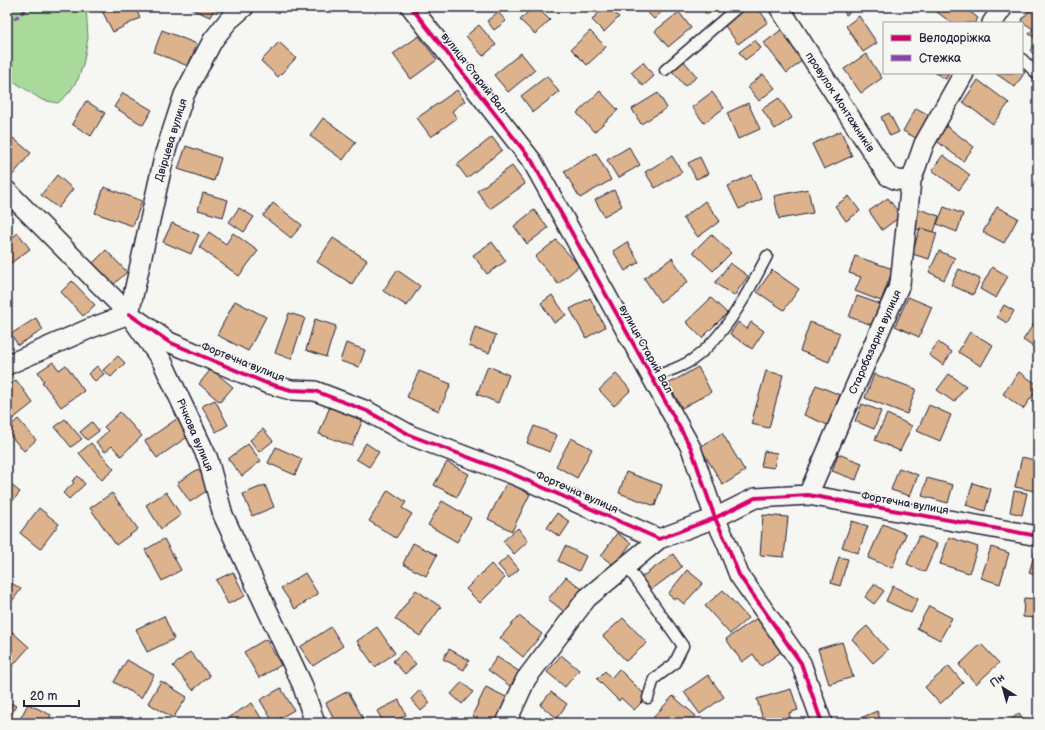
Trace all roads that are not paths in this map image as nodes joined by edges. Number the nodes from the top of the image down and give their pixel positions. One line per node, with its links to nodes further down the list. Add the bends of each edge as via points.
1 (244, 7): 14 (street, Двірцева вулиця, via 228,21 213,40 184,95 165,153)
2 (411, 7): 16 (street, вулиця Старий Вал, via 532,161)
3 (738, 7): 8 (lane)
4 (779, 7): 11 (street, провулок Монтажників, via 888,176)
5 (1003, 7): 6 (street)
6 (993, 22)
7 (1023, 60): 10 (lane)
8 (665, 70)
9 (963, 74): 11 (street, Старобазарна вулиця, via 924,144)
10 (1038, 75)
11 (911, 181): 17 (street, Старобазарна вулиця, via 900,284)
12 (7, 191): 14 (street, Річкова вулиця)
13 (767, 256): 16 (lane, via 748,293 707,348 690,361)
14 (128, 314): 15 (street); 20 (street, Фортечна вулиця, via 176,345 266,383 291,390 315,392 367,411 412,436 516,475); 23 (street, Річкова вулиця, via 162,361 208,459 223,515 302,684)
15 (7, 365)
16 (652, 378): 18 (street, вулиця Старий Вал, via 691,448)
17 (808, 495): 18 (street, Фортечна вулиця, via 755,498); 19 (street, Фортечна вулиця)
18 (715, 518): 20 (street, Фортечна вулиця); 25 (street, вулиця Старий Вал, via 740,575 801,663)
19 (1038, 536)
20 (659, 539): 21 (street)
21 (626, 566): 22 (lane, via 683,646 674,664 654,679); 24 (street, via 587,598 526,679)
22 (648, 698)
23 (314, 723)
24 (506, 723)
25 (822, 723)

